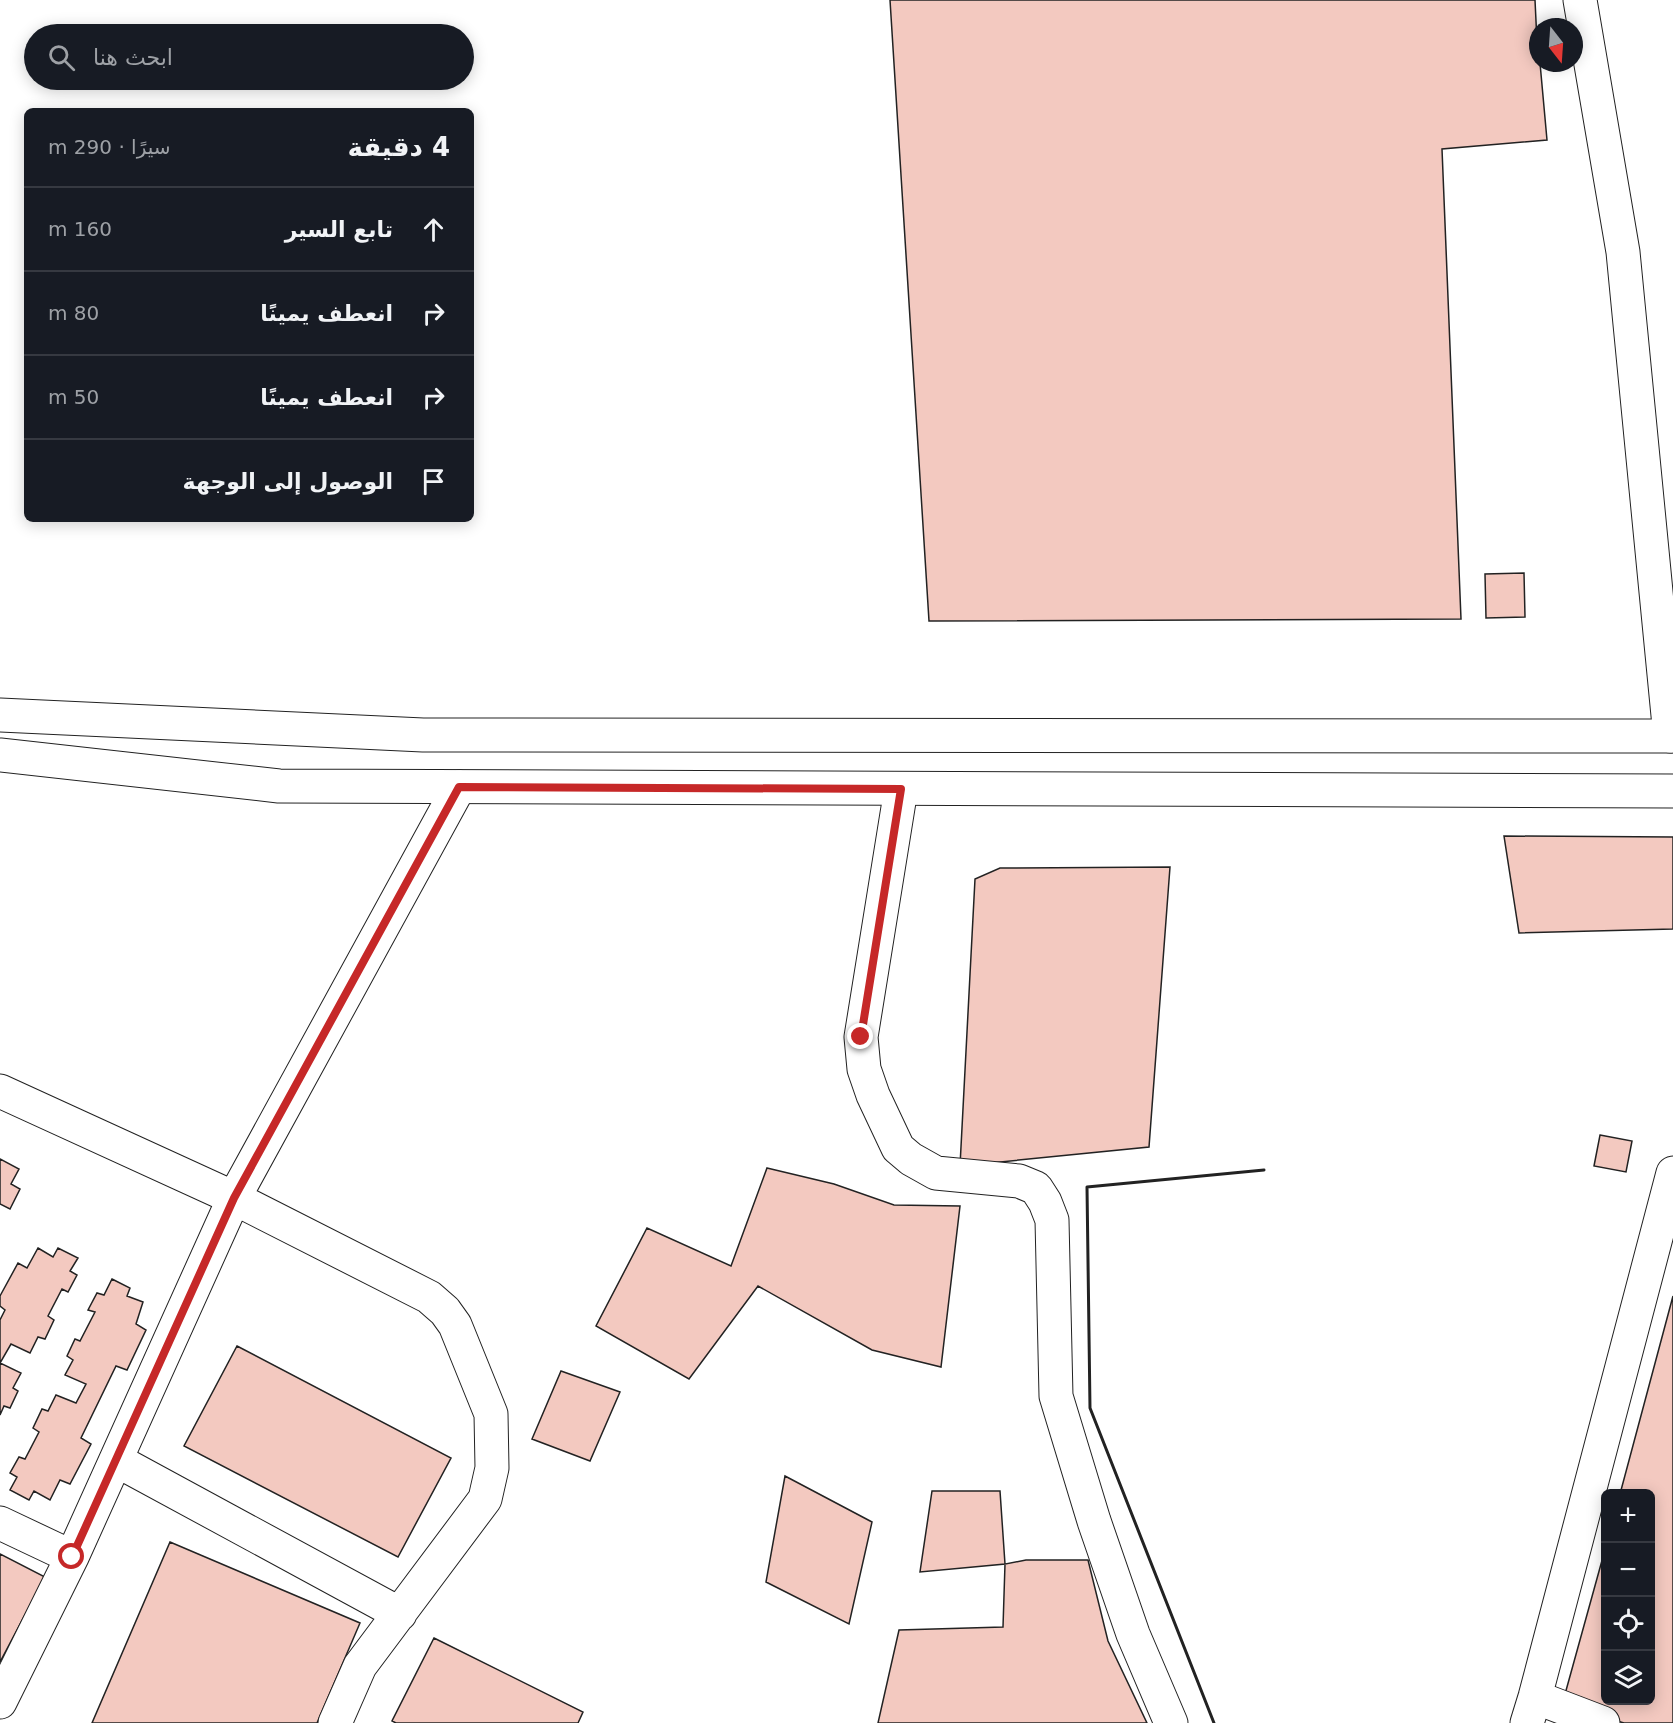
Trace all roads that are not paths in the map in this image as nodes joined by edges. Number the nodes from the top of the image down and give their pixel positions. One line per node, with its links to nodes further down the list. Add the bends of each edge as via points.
1 (1580, 0): 3 (street, via 1623,252)
2 (0, 715): 3 (street, via 423,735)
3 (1671, 736)
4 (0, 755): 5 (street, via 279,786)
5 (459, 787): 6 (street); 10 (street)
6 (901, 789): 7 (street); 18 (street, via 861,1037 864,1070 898,1148 911,1159 936,1173 1019,1181 1036,1188 1045,1202 1052,1220 1056,1396 1133,1635)
7 (1673, 791)
8 (0, 1091): 10 (street)
9 (1673, 1173): 16 (street)
10 (234, 1198): 11 (street); 14 (street, via 429,1297 455,1325 491,1413 492,1468 485,1499)
11 (116, 1460): 13 (street); 14 (street)
12 (0, 1524): 13 (street)
13 (72, 1557): 15 (street)
14 (399, 1614): 17 (street, via 360,1666)
15 (0, 1702)
16 (1531, 1710): 19 (street)
17 (334, 1723)
18 (1171, 1723)
19 (1603, 1723)

